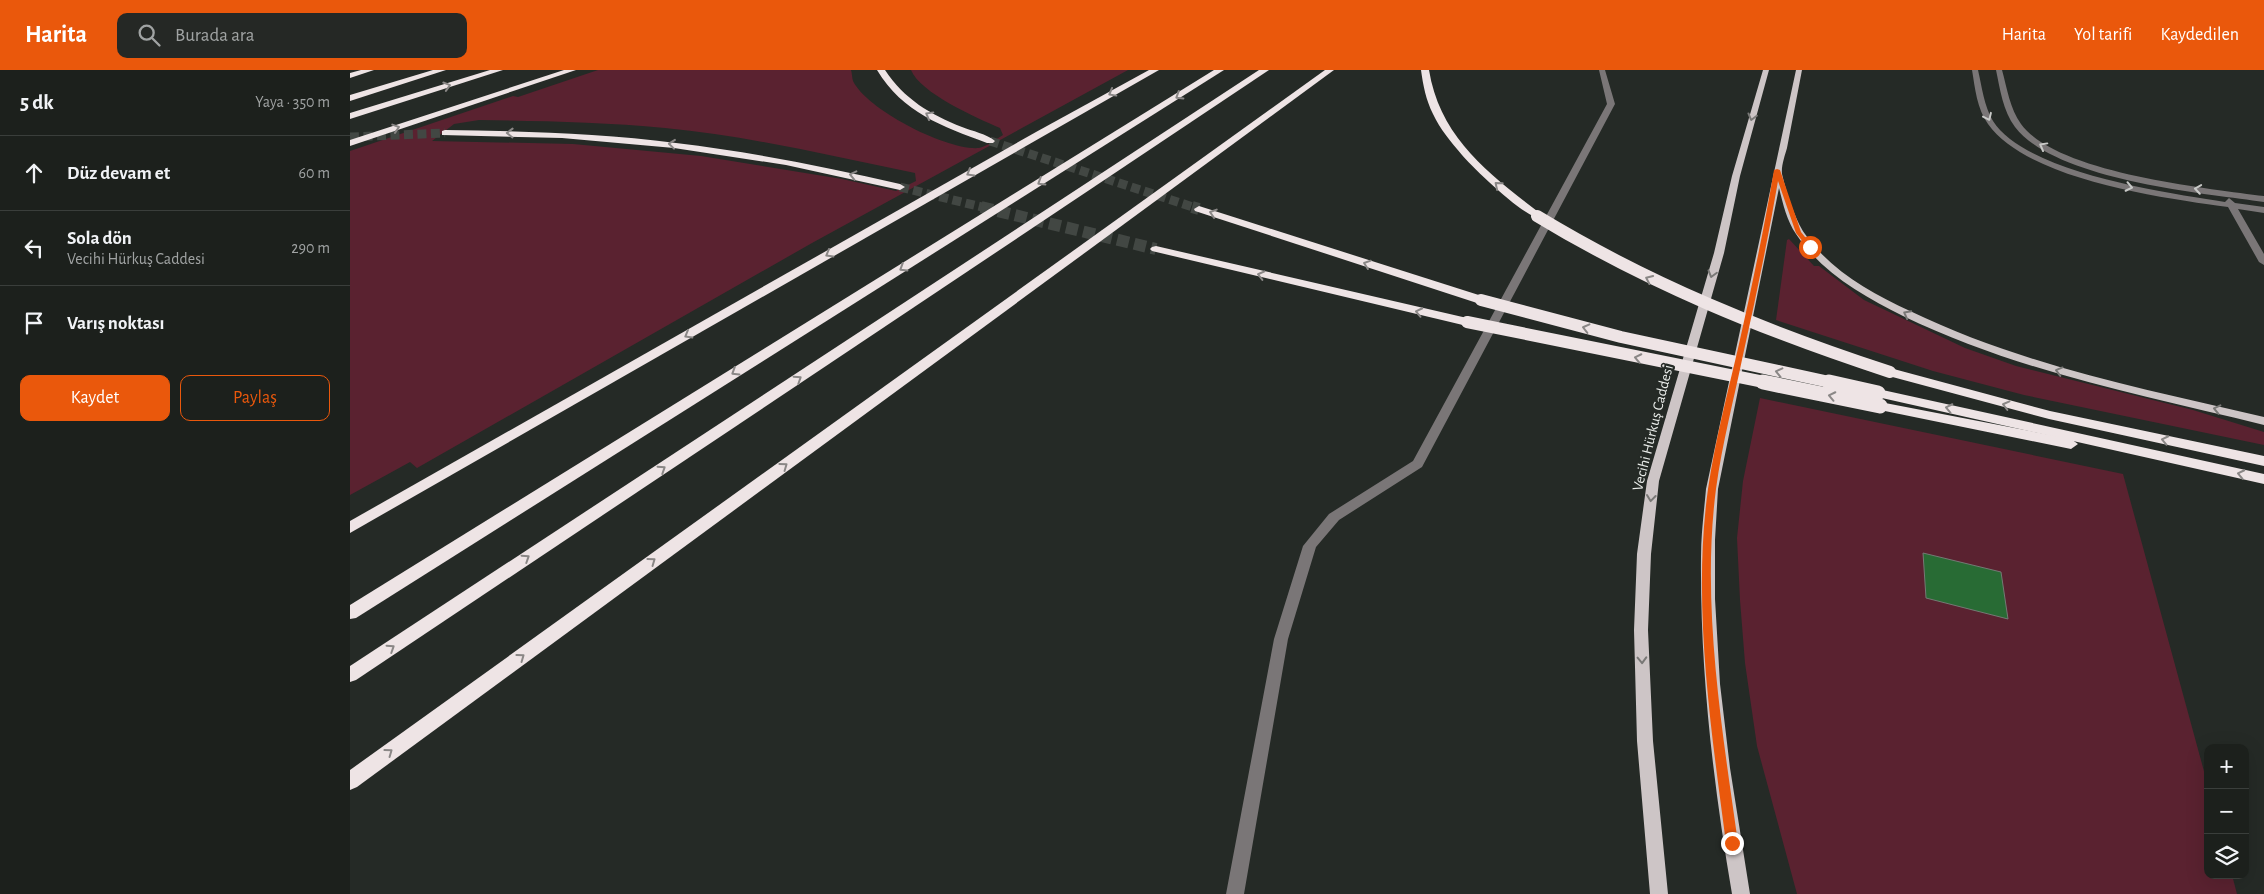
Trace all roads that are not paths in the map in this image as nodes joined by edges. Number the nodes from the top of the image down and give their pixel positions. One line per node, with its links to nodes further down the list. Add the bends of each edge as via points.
1 (370, 70): 16 (highway)
2 (442, 70): 17 (highway)
3 (499, 70): 18 (highway, one-way to 3)
4 (572, 70): 21 (highway, one-way to 4)
5 (881, 70): 20 (highway, one-way to 5, via 944,123 915,107 896,91)
6 (1155, 70): 35 (highway, one-way to 35)
7 (1220, 70): 36 (highway, one-way to 36)
8 (1265, 70): 37 (highway, one-way to 8)
9 (1330, 70): 38 (highway, one-way to 9)
10 (1425, 70): 33 (highway, one-way to 10, bridge, via 2048,415 1890,372 1771,331 1670,289 1586,247 1537,216 1498,185 1453,139 1431,96)
11 (1602, 70): 39 (street, via 1611,104 1418,464 1334,517 1310,546 1281,639)
12 (1766, 70): 40 (main road, Vecihi Hürkuş Caddesi, one-way to 40, via 1736,176 1719,253 1664,438 1654,481 1644,554 1641,630 1645,741)
13 (1799, 70): 22 (main road)
14 (1975, 70): 26 (street, one-way to 26, via 1990,123 2007,142 2035,157 2115,184)
15 (1999, 70): 24 (street, one-way to 15, via 2121,175 2077,161 2033,141 2009,110)
16 (350, 76)
17 (350, 98)
18 (350, 116)
19 (445, 133): 23 (highway, one-way to 19, via 764,157 678,144 577,136)
20 (990, 141)
21 (350, 143)
22 (1777, 170): 32 (main road, one-way to 22, via 2021,361 1923,323 1851,284 1823,261 1799,233); 41 (main road, via 1761,262 1712,489 1708,556 1709,636 1716,722)
23 (900, 187)
24 (2223, 193): 25 (street); 26 (street)
25 (2264, 199)
26 (2231, 205): 28 (street); 30 (street)
27 (1199, 209): 31 (highway, one-way to 27, bridge, via 1480,300)
28 (2264, 210)
29 (1156, 249): 31 (highway, one-way to 29, bridge, via 1467,322)
30 (2264, 262)
31 (1879, 400): 34 (highway, one-way to 31, via 2044,439)
32 (2264, 421)
33 (2264, 461)
34 (2264, 479)
35 (350, 528)
36 (350, 613)
37 (350, 675)
38 (350, 781)
39 (1235, 894)
40 (1659, 894)
41 (1742, 894)

